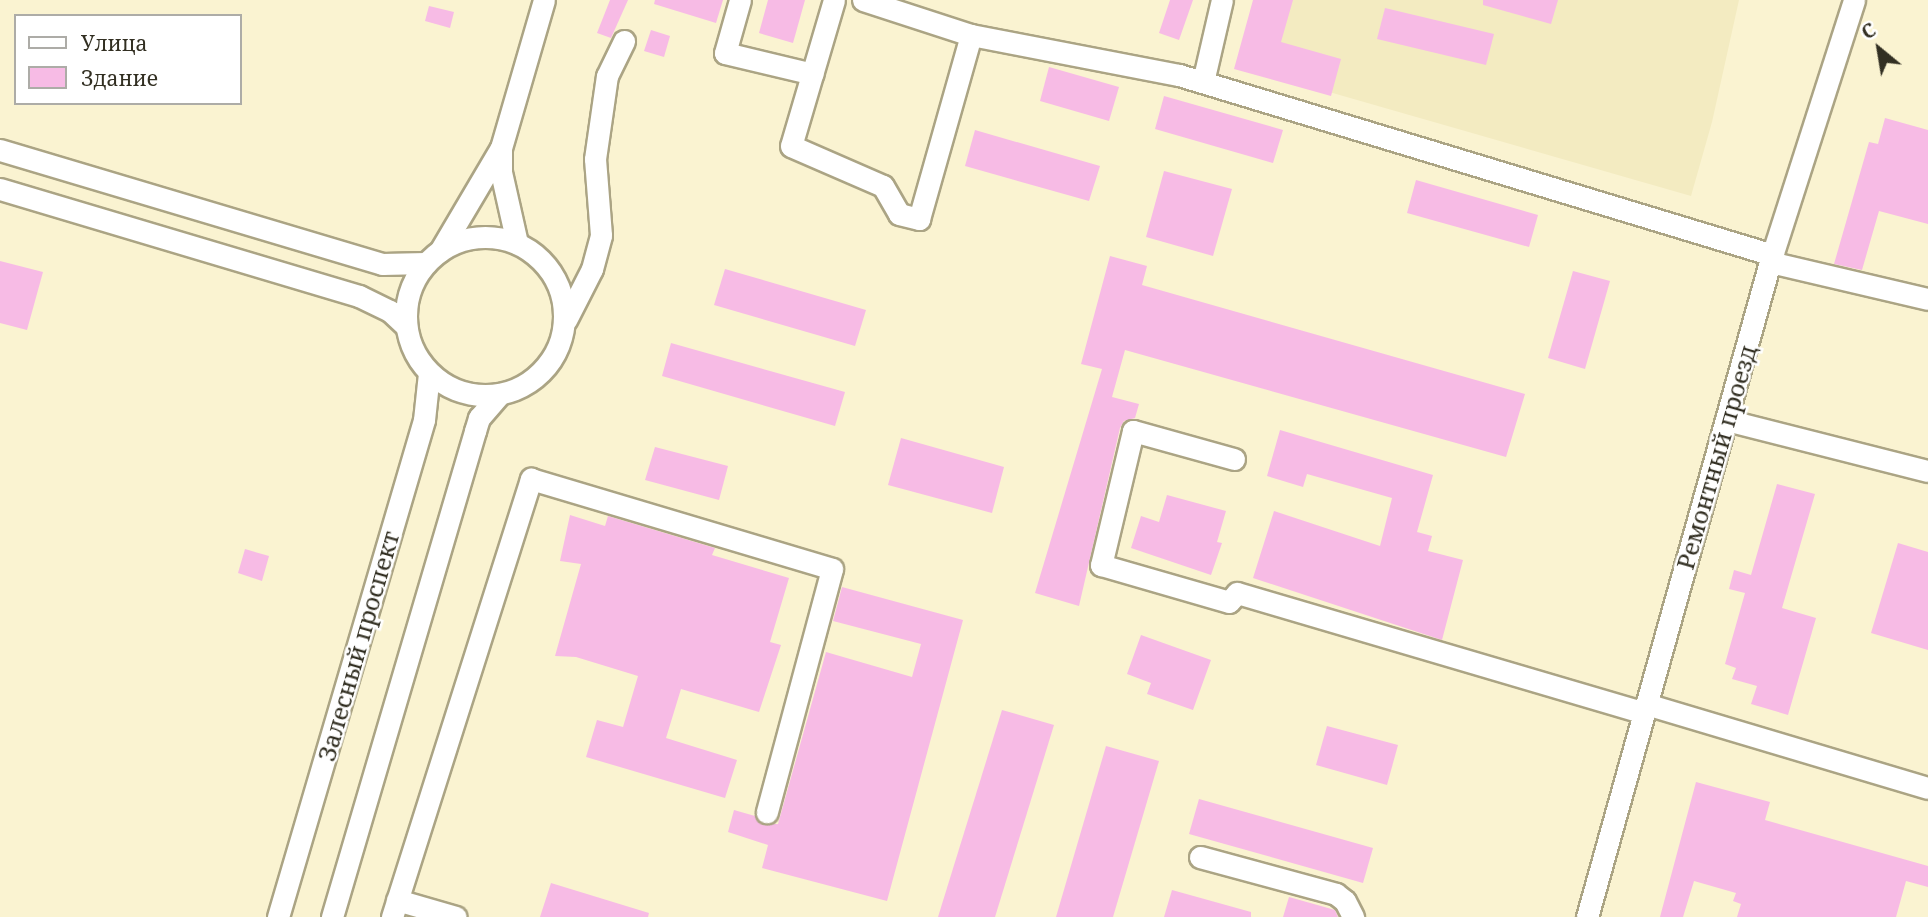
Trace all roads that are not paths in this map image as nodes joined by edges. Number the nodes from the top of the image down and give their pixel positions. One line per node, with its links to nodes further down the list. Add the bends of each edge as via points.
1 (544, 0): 11 (street)
2 (740, 0): 9 (street, via 724,53)
3 (834, 0): 9 (street)
4 (863, 0): 7 (street)
5 (1222, 0): 10 (street)
6 (1854, 0): 16 (street, Ремонтный проезд)
7 (971, 35): 9 (street, via 919,219 899,214 883,186 791,146); 10 (street)
8 (624, 41): 18 (street, via 607,76 594,159 601,235 592,270)
9 (813, 74)
10 (1203, 82): 16 (street)
11 (501, 148): 14 (street, via 501,172); 15 (street)
12 (0, 150): 15 (street, via 382,264)
13 (0, 189): 19 (street, via 359,296 390,311)
14 (517, 243): 15 (street, via 475,237); 18 (street, via 538,255 553,274 563,296)
15 (433, 257): 19 (street, via 410,292)
16 (1771, 259): 17 (street); 22 (street, Ремонтный проезд)
17 (1928, 299)
18 (566, 320): 21 (street, via 560,347 545,369 524,386)
19 (406, 326): 20 (street, via 418,359)
20 (429, 373): 21 (street, via 462,392); 30 (street, Залесный проспект, via 424,420)
21 (499, 395): 31 (street, Залесный проспект, via 475,430)
22 (1726, 420): 24 (street); 25 (street, Ремонтный проезд)
23 (1234, 459): 25 (street, via 1133,431 1101,565 1229,602 1237,593)
24 (1928, 471)
25 (1645, 709): 26 (street); 34 (street, Ремонтный проезд)
26 (1928, 788)
27 (767, 812): 29 (street, via 832,569 531,479)
28 (1200, 857): 33 (street, via 1336,894)
29 (395, 908): 32 (street)
30 (278, 917)
31 (332, 917)
32 (456, 917)
33 (1353, 917)
34 (1587, 917)

